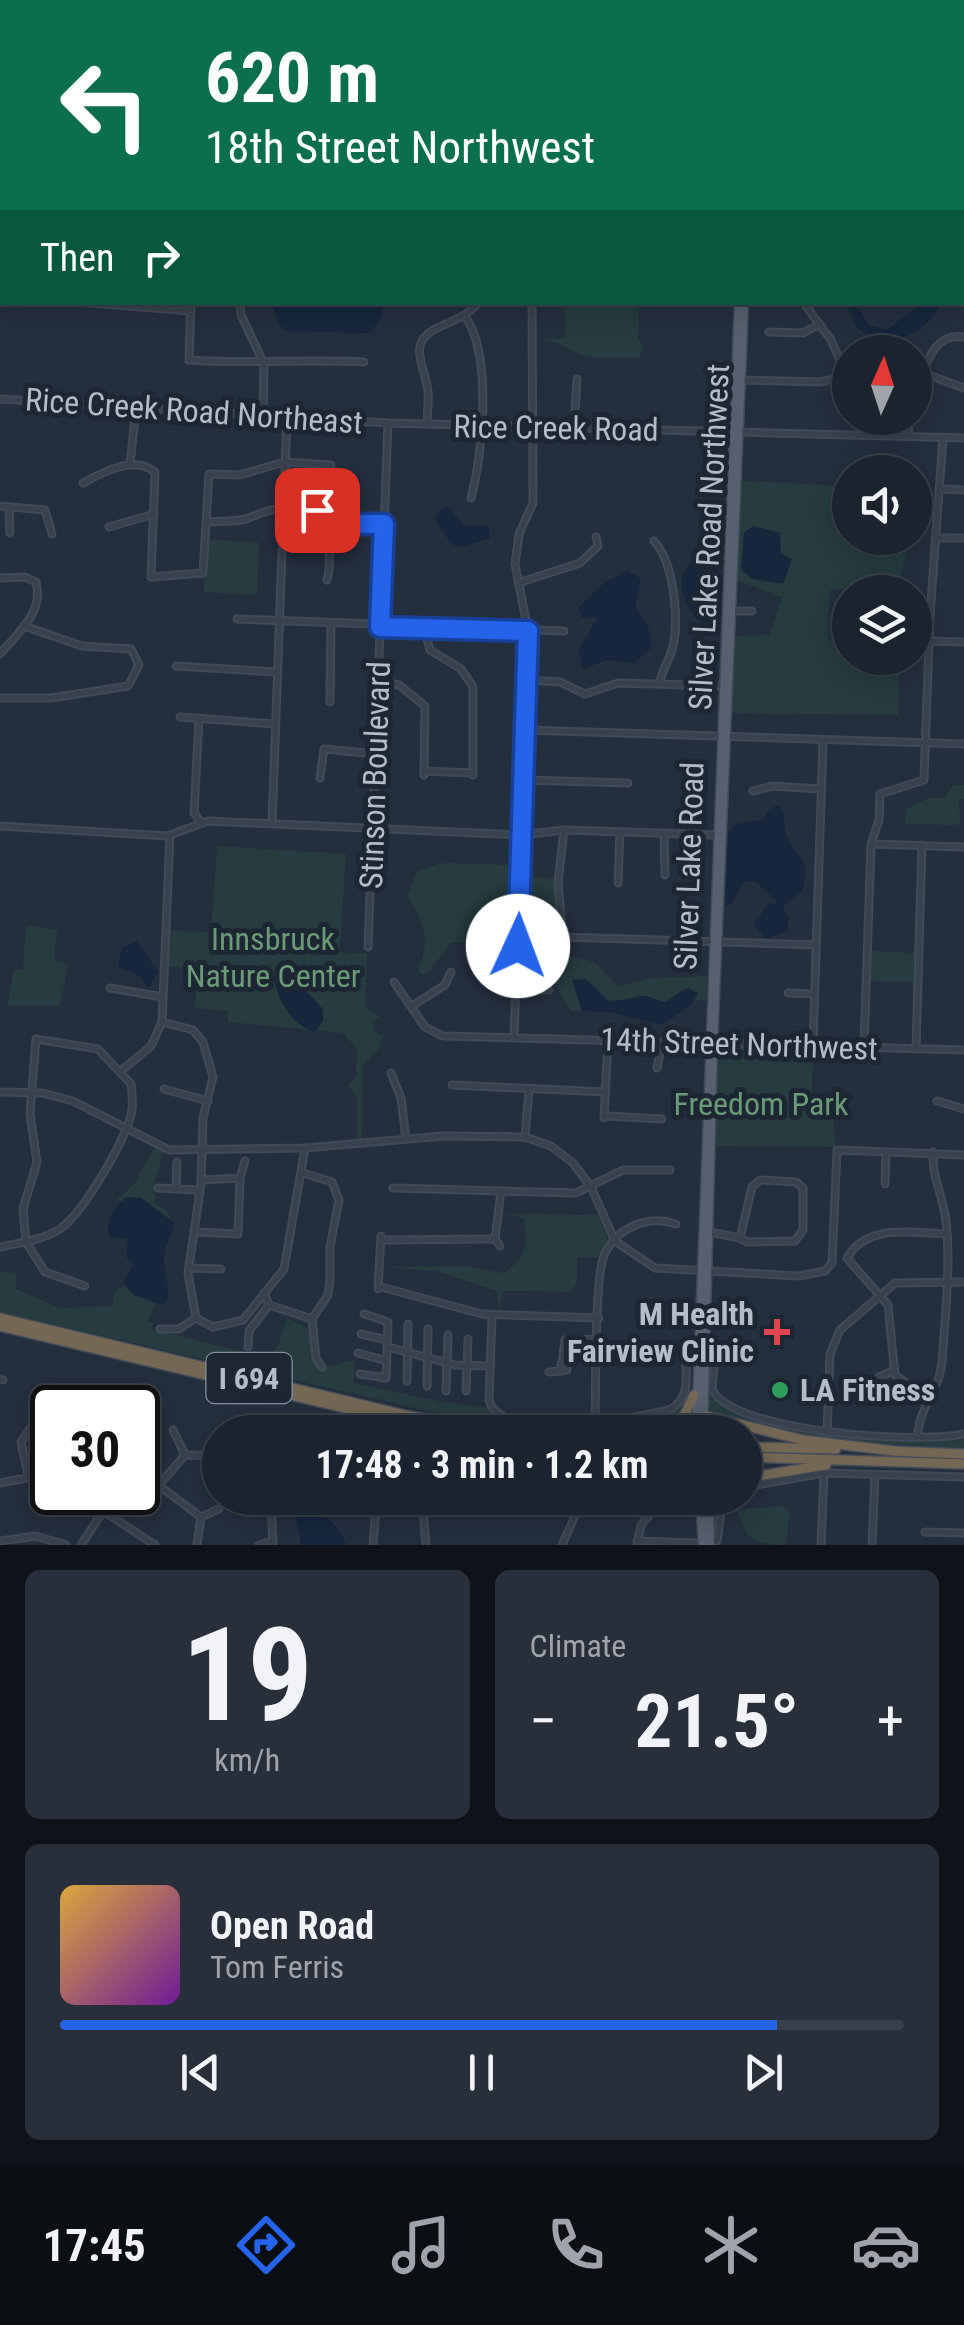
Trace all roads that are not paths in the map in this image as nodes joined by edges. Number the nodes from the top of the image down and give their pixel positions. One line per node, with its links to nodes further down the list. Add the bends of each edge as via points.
1 (115, 305): 8 (street)
2 (191, 305): 8 (street)
3 (241, 305): 16 (street)
4 (476, 305): 9 (street)
5 (532, 305): 29 (street)
6 (742, 305): 20 (main road, Silver Lake Road)
7 (805, 305): 10 (street)
8 (191, 311): 16 (street, via 189,360)
9 (464, 315): 27 (street, via 420,335); 28 (street, via 480,350)
10 (820, 324): 11 (street, via 803,333); 13 (street)
11 (770, 332)
12 (964, 338): 14 (street, via 949,336)
13 (832, 345)
14 (932, 352)
15 (364, 362): 16 (street, via 294,358)
16 (264, 364): 24 (street)
17 (932, 377): 21 (street)
18 (832, 378): 20 (street)
19 (576, 379): 30 (street)
20 (738, 380): 31 (main road, Silver Lake Road)
21 (964, 388)
22 (0, 399): 23 (street, Rice Creek Road Northeast)
23 (136, 408): 24 (street, Rice Creek Road Northeast); 37 (street)
24 (263, 416): 25 (street, Rice Creek Road Northeast)
25 (287, 418): 26 (street, Rice Creek Road Northeast); 35 (street)
26 (388, 423): 27 (street, Rice Creek Road); 48 (street, Stinson Boulevard)
27 (427, 424): 28 (street, Rice Creek Road)
28 (480, 426): 29 (street, Rice Creek Road); 41 (street)
29 (530, 427): 30 (street, Rice Creek Road); 58 (street, via 532,504 517,539)
30 (574, 428): 31 (street, Rice Creek Road)
31 (736, 432): 32 (street, Rice Creek Road); 60 (main road, Silver Lake Road)
32 (908, 436): 33 (street, Rice Creek Road)
33 (944, 437): 34 (street, Rice Creek Road); 39 (street)
34 (964, 438)
35 (284, 462): 36 (street); 44 (street); 47 (street, via 240,475 209,474)
36 (331, 464)
37 (130, 465): 38 (street); 45 (street, via 155,472)
38 (82, 484)
39 (941, 489): 40 (street); 53 (street)
40 (964, 490)
41 (472, 498)
42 (0, 506): 43 (street)
43 (9, 507): 50 (street); 51 (street, via 45,510)
44 (284, 508): 46 (street); 47 (street); 62 (street)
45 (156, 514): 47 (street, via 151,577 203,572); 49 (street)
46 (336, 517): 48 (street); 57 (street, via 327,542)
47 (206, 522)
48 (384, 524): 66 (street, Stinson Boulevard)
49 (109, 527)
50 (10, 533)
51 (52, 534)
52 (596, 536): 58 (street, via 596,549 585,560)
53 (938, 538): 54 (street); 59 (street)
54 (964, 538)
55 (654, 540): 78 (street, via 674,615 672,652)
56 (0, 578): 65 (street, via 36,582 37,609)
57 (327, 580)
58 (518, 583): 68 (street)
59 (932, 596)
60 (727, 610): 61 (street); 79 (main road, Silver Lake Road)
61 (752, 611)
62 (280, 618): 63 (street); 64 (street); 74 (street)
63 (237, 619)
64 (331, 623): 66 (street); 81 (street)
65 (24, 626): 72 (street); 80 (street, via 82,646 131,649 139,665 135,680 51,698)
66 (380, 627): 67 (street); 76 (street, Stinson Boulevard)
67 (424, 628): 68 (street); 76 (street, via 430,650 461,669 473,688 472,774 425,773 425,706 400,684)
68 (528, 631): 69 (street); 77 (street)
69 (564, 632)
70 (932, 641): 71 (street)
71 (964, 642)
72 (0, 654)
73 (176, 666): 74 (street)
74 (277, 672): 84 (street)
75 (927, 675): 88 (street)
76 (378, 680): 90 (street, Stinson Boulevard)
77 (526, 680): 78 (street, via 560,682 585,694 618,683); 85 (street)
78 (660, 684): 79 (street)
79 (724, 686): 86 (main road, Silver Lake Road)
80 (0, 698)
81 (330, 702)
82 (180, 717): 83 (street)
83 (199, 718): 84 (street); 96 (street, via 194,813)
84 (275, 724): 97 (street)
85 (525, 730): 86 (street); 92 (street)
86 (722, 737): 87 (street); 105 (main road, Silver Lake Road)
87 (823, 740): 88 (street); 94 (street)
88 (925, 743): 89 (street); 106 (street, via 924,780 880,794)
89 (964, 744)
90 (375, 754): 91 (street, via 324,749); 99 (street, Stinson Boulevard)
91 (320, 778)
92 (523, 780): 93 (street); 102 (street)
93 (628, 782)
94 (822, 789): 95 (street); 112 (street)
95 (752, 791)
96 (201, 822): 97 (street); 104 (street)
97 (272, 824): 99 (street)
98 (0, 826): 104 (street)
99 (372, 830): 102 (street); 113 (street, Stinson Boulevard)
100 (564, 830): 101 (street); 102 (street); 111 (street, via 558,882 563,937)
101 (620, 832): 103 (street); 110 (street)
102 (521, 834): 117 (street)
103 (664, 834): 105 (street); 109 (street)
104 (170, 835): 121 (street)
105 (718, 835): 111 (main road, Silver Lake Road)
106 (871, 844): 107 (street); 129 (street)
107 (922, 845): 108 (street); 130 (street)
108 (964, 846)
109 (665, 876)
110 (618, 884)
111 (714, 941): 112 (street); 127 (main road, Silver Lake Road)
112 (816, 944): 120 (street)
113 (368, 947)
114 (451, 972): 122 (street, via 445,986)
115 (394, 982): 122 (street, 14th Street Northwest)
116 (110, 988): 121 (street)
117 (516, 988): 118 (street); 124 (street)
118 (549, 990)
119 (788, 994): 120 (street)
120 (814, 994): 128 (street)
121 (163, 998): 123 (street)
122 (412, 1006): 124 (street, 14th Street Northwest, via 438,1036)
123 (162, 1022): 133 (street, via 151,1046); 142 (street, via 192,1030 202,1042 213,1077)
124 (514, 1038): 125 (street, 14th Street Northwest)
125 (608, 1041): 126 (street, 14th Street Northwest); 139 (street)
126 (662, 1042): 127 (street, 14th Street Northwest); 132 (street)
127 (710, 1044): 128 (street, 14th Street Northwest); 168 (main road, Silver Lake Road)
128 (813, 1046): 129 (street, 14th Street Northwest)
129 (864, 1048): 130 (street, 14th Street Northwest)
130 (916, 1049): 131 (street, 14th Street Northwest)
131 (964, 1050)
132 (657, 1068)
133 (122, 1070): 140 (street, via 98,1049 36,1039); 145 (street, via 132,1084 132,1114)
134 (392, 1073): 147 (street)
135 (452, 1086): 137 (street)
136 (164, 1088): 142 (street)
137 (529, 1090): 139 (street); 146 (street)
138 (0, 1092): 140 (street)
139 (606, 1092): 144 (street, via 605,1117)
140 (32, 1093): 145 (street, via 73,1101); 173 (street, via 38,1162 23,1209)
141 (937, 1100): 143 (street)
142 (208, 1101): 149 (street)
143 (964, 1109)
144 (662, 1119)
145 (124, 1130): 149 (street, via 169,1150); 173 (street, via 74,1217)
146 (525, 1137): 147 (street); 160 (street, via 566,1156)
147 (406, 1139): 148 (street)
148 (305, 1148): 149 (street); 156 (street)
149 (201, 1150): 158 (street)
150 (886, 1151): 151 (street); 159 (street); 178 (street, via 837,1150 828,1270 806,1276)
151 (933, 1152): 152 (street); 169 (street)
152 (964, 1156)
153 (246, 1161): 157 (street)
154 (177, 1162): 163 (street)
155 (670, 1170): 160 (street, via 623,1170)
156 (303, 1173): 182 (street, via 288,1259); 190 (street, via 332,1182 339,1200 328,1296)
157 (240, 1178): 158 (street); 167 (street, via 238,1234)
158 (200, 1180): 164 (street)
159 (885, 1184)
160 (591, 1186): 165 (street, via 576,1193); 172 (street)
161 (158, 1188): 163 (street)
162 (393, 1188): 165 (street)
163 (176, 1189): 164 (street)
164 (200, 1190): 167 (street)
165 (501, 1191): 171 (street)
166 (676, 1224): 172 (street, via 645,1220)
167 (196, 1232): 176 (street)
168 (704, 1232): 170 (street); 178 (main road, Silver Lake Road)
169 (946, 1234): 179 (street); 183 (street, via 877,1234 861,1242 846,1258)
170 (740, 1238): 170 (street, via 798,1239 802,1185 756,1182)
171 (496, 1239): 174 (street); 186 (street, via 383,1238 380,1288)
172 (615, 1241): 178 (street, via 655,1268); 189 (street, via 602,1262)
173 (26, 1242): 175 (street); 181 (street, via 45,1272)
174 (500, 1246)
175 (0, 1247)
176 (190, 1268): 177 (street); 188 (street)
177 (221, 1269)
178 (702, 1273): 200 (main road, Silver Lake Road)
179 (945, 1282): 180 (street); 183 (street, via 900,1282); 221 (street, via 941,1370)
180 (964, 1282)
181 (85, 1286)
182 (264, 1293): 184 (street); 188 (street, via 243,1320 229,1326)
183 (879, 1294): 212 (street, via 892,1315); 233 (street, via 840,1330 831,1348)
184 (268, 1305): 190 (street); 201 (street, via 249,1331)
185 (364, 1314): 199 (street, via 388,1322)
186 (492, 1315): 189 (street); 209 (street)
187 (0, 1318): 223 (highway, I 694)
188 (196, 1318): 193 (street, via 178,1330)
189 (599, 1318): 198 (street)
190 (312, 1319): 210 (street)
191 (408, 1324): 203 (street)
192 (0, 1326): 222 (highway, I 694)
193 (160, 1328)
194 (428, 1329): 205 (street)
195 (361, 1334): 199 (street)
196 (448, 1334): 207 (street)
197 (468, 1339): 208 (street)
198 (598, 1339): 213 (street, via 567,1339 562,1367); 225 (street)
199 (388, 1344): 203 (street); 206 (street)
200 (699, 1346): 204 (street); 211 (main road); 220 (main road, Silver Lake Road); 226 (street, via 686,1353 686,1390 678,1405)
201 (248, 1347)
202 (358, 1353): 206 (street)
203 (408, 1353): 205 (street); 216 (street)
204 (715, 1356): 211 (street); 233 (street, via 712,1384 721,1402)
205 (427, 1358): 207 (street); 217 (street)
206 (387, 1361): 214 (street, via 385,1379)
207 (447, 1363): 208 (street); 219 (street)
208 (467, 1365): 209 (street); 218 (street)
209 (490, 1366): 224 (street)
210 (322, 1367)
211 (702, 1368): 228 (main road)
212 (893, 1371): 215 (street); 221 (street)
213 (549, 1372)
214 (360, 1374)
215 (878, 1378)
216 (407, 1381)
217 (426, 1386)
218 (466, 1391)
219 (446, 1392)
220 (694, 1395): 227 (highway); 229 (main road, Silver Lake Road)
221 (929, 1400): 235 (street)
222 (374, 1415)
223 (417, 1415)
224 (496, 1415)
225 (596, 1415)
226 (637, 1415)
227 (684, 1415)
228 (698, 1415)
229 (698, 1415)
230 (30, 1428): 245 (street, via 21,1442)
231 (172, 1430): 239 (street)
232 (762, 1430): 237 (highway)
233 (827, 1434): 235 (street)
234 (964, 1434): 235 (street)
235 (918, 1436)
236 (762, 1447): 237 (highway)
237 (896, 1451): 238 (highway)
238 (964, 1454)
239 (184, 1455): 240 (street); 250 (street)
240 (202, 1456)
241 (762, 1457): 242 (highway)
242 (879, 1462): 243 (highway); 246 (highway)
243 (964, 1464)
244 (824, 1474): 247 (street); 251 (street); 279 (street)
245 (28, 1475): 249 (street)
246 (762, 1475)
247 (875, 1475): 248 (street); 280 (street)
248 (964, 1477)
249 (0, 1483)
250 (160, 1484)
251 (762, 1484)
252 (160, 1487): 263 (street)
253 (100, 1515): 272 (street)
254 (109, 1515): 273 (street)
255 (207, 1515): 263 (street)
256 (272, 1515): 268 (street)
257 (376, 1515): 276 (street)
258 (423, 1515): 277 (street)
259 (576, 1515): 278 (street)
260 (648, 1515): 269 (street)
261 (701, 1515): 270 (main road)
262 (710, 1515): 270 (main road)
263 (201, 1518): 274 (street)
264 (925, 1532): 265 (street)
265 (964, 1533)
266 (0, 1541): 267 (street)
267 (21, 1541): 271 (street, via 46,1537)
268 (273, 1543): 275 (street)
269 (637, 1543): 270 (street)
270 (704, 1544)
271 (66, 1545)
272 (81, 1545)
273 (155, 1545)
274 (197, 1545)
275 (259, 1545)
276 (373, 1545)
277 (426, 1545)
278 (562, 1545)
279 (822, 1545)
280 (872, 1545)

